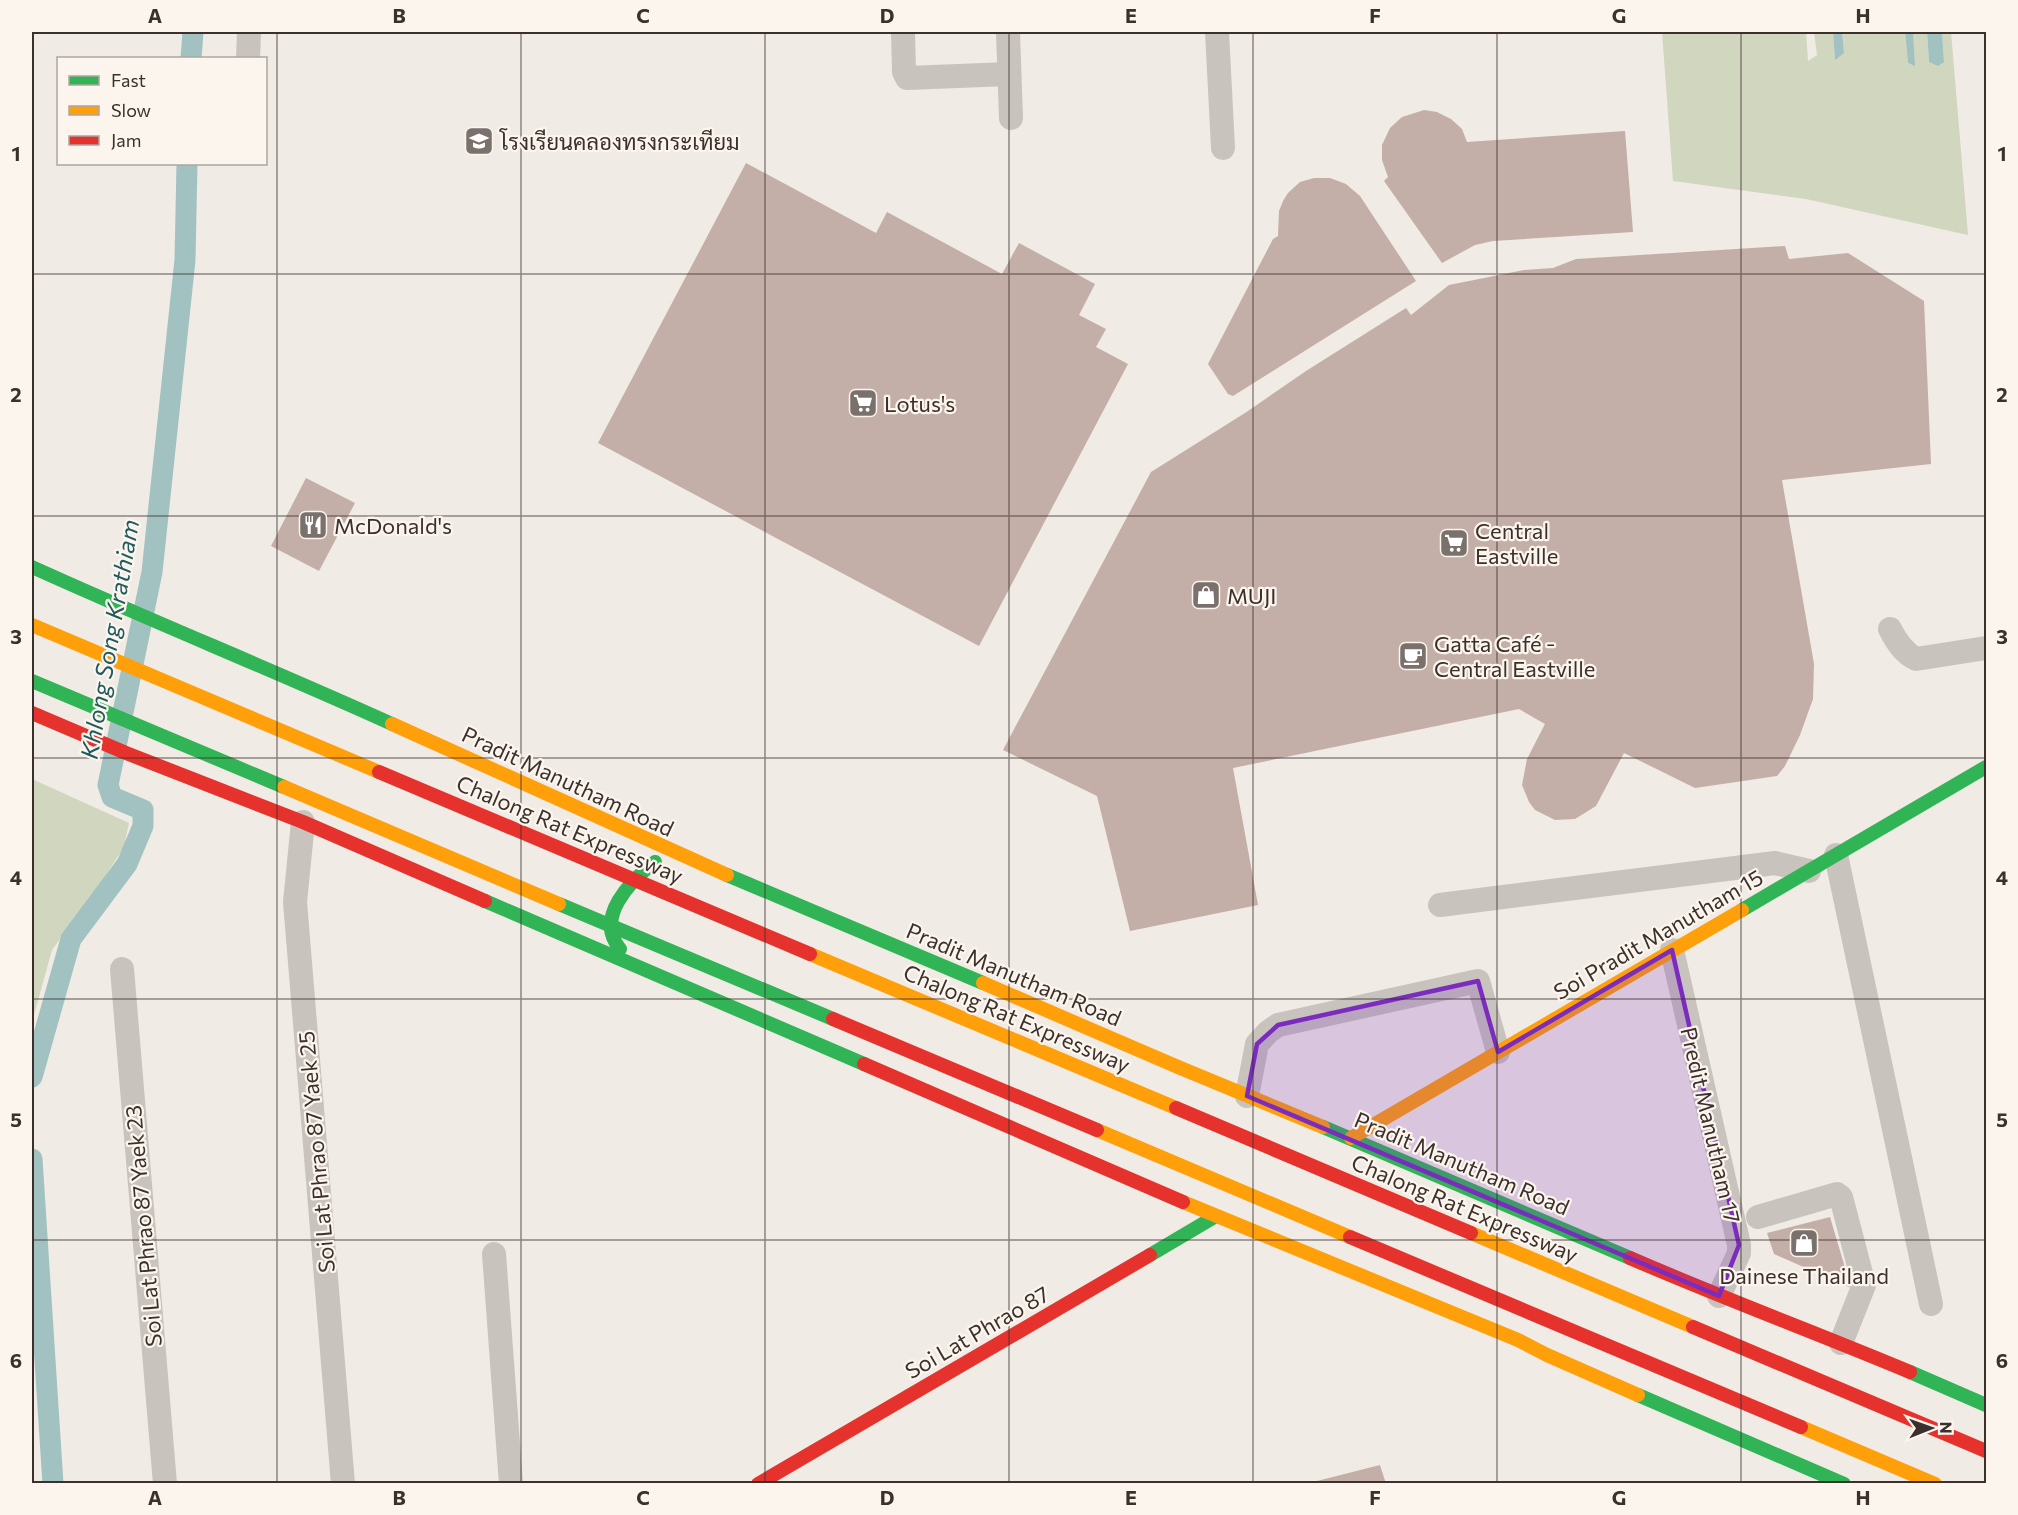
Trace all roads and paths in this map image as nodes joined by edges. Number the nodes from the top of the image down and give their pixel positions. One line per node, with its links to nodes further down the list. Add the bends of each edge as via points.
1 (249, 32): 5 (street)
2 (903, 32): 6 (street, via 907,78)
3 (1008, 32): 6 (street)
4 (1217, 32): 8 (street)
5 (248, 57)
6 (1009, 74): 7 (street)
7 (1011, 118)
8 (1224, 148)
9 (32, 567): 16 (main road, Pradit Manutham Road, via 310,687)
10 (32, 625): 40 (main road, Chalong Rat Expressway, bridge)
11 (1890, 629): 12 (street, via 1907,654 1916,659)
12 (1986, 648)
13 (32, 681): 46 (main road, bridge)
14 (32, 713): 17 (main road)
15 (1986, 767): 20 (main road, Soi Pradit Manutham 15)
16 (590, 815): 18 (main road); 19 (main road, Pradit Manutham Road)
17 (303, 822): 26 (main road); 42 (street, Soi Lat Phrao 87 Yaek 25, via 295,902)
18 (597, 830)
19 (670, 851): 28 (main road, via 638,873 621,895 612,917 612,939); 31 (main road, Pradit Manutham Road)
20 (1836, 855): 22 (main road, Soi Pradit Manutham 15); 37 (street)
21 (606, 856): 23 (main road)
22 (1809, 871): 25 (street, via 1776,863); 27 (main road, Soi Pradit Manutham 15)
23 (606, 881)
24 (597, 904): 26 (main road, via 571,925)
25 (1440, 905)
26 (555, 931): 28 (main road)
27 (1672, 950): 30 (main road, Soi Pradit Manutham 15); 36 (street, Predit Manutham 17, via 1739,1245)
28 (633, 965): 33 (main road)
29 (122, 969): 41 (street, Soi Lat Phrao 87 Yaek 23)
30 (1497, 1052): 31 (street, via 1478,981 1278,1025 1257,1044); 32 (main road, Soi Pradit Manutham 15)
31 (1247, 1096): 32 (main road, Pradit Manutham Road)
32 (1351, 1138): 36 (main road, Pradit Manutham Road)
33 (1216, 1216): 44 (main road, Soi Lat Phrao 87); 45 (main road, via 1496,1330)
34 (1758, 1217): 38 (street, via 1837,1194 1841,1197 1864,1285)
35 (494, 1254): 43 (street)
36 (1719, 1296): 38 (main road, Pradit Manutham Road)
37 (1931, 1304)
38 (1841, 1343): 39 (main road, Pradit Manutham Road)
39 (1986, 1405)
40 (1986, 1451)
41 (165, 1484)
42 (343, 1484)
43 (511, 1484)
44 (758, 1484)
45 (1844, 1484)
46 (1935, 1484)

